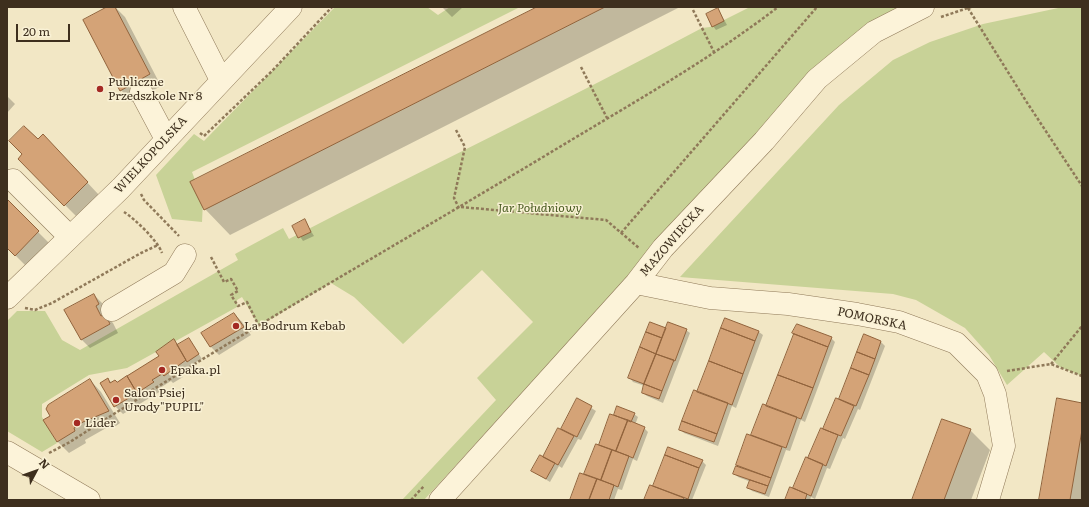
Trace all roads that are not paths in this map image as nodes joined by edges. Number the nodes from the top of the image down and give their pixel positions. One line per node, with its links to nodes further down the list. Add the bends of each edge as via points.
1 (184, 7): 4 (street)
2 (291, 7): 4 (street, WIELKOPOLSKA)
3 (930, 13): 10 (street, MAZOWIECKA, via 874,32 817,79 764,141 663,248)
4 (221, 80): 6 (street, WIELKOPOLSKA)
5 (141, 92): 6 (street)
6 (166, 139): 8 (street, WIELKOPOLSKA, via 122,188)
7 (13, 180): 8 (street)
8 (70, 237): 11 (street, WIELKOPOLSKA)
9 (183, 246): 12 (street, via 174,273)
10 (636, 283): 15 (street, MAZOWIECKA); 16 (street, POMORSKA, via 710,298 788,304 857,314 899,322 956,343 987,374 995,394 1004,446)
11 (14, 291)
12 (112, 310)
13 (7, 452): 14 (street)
14 (89, 500)
15 (440, 500)
16 (988, 500)

